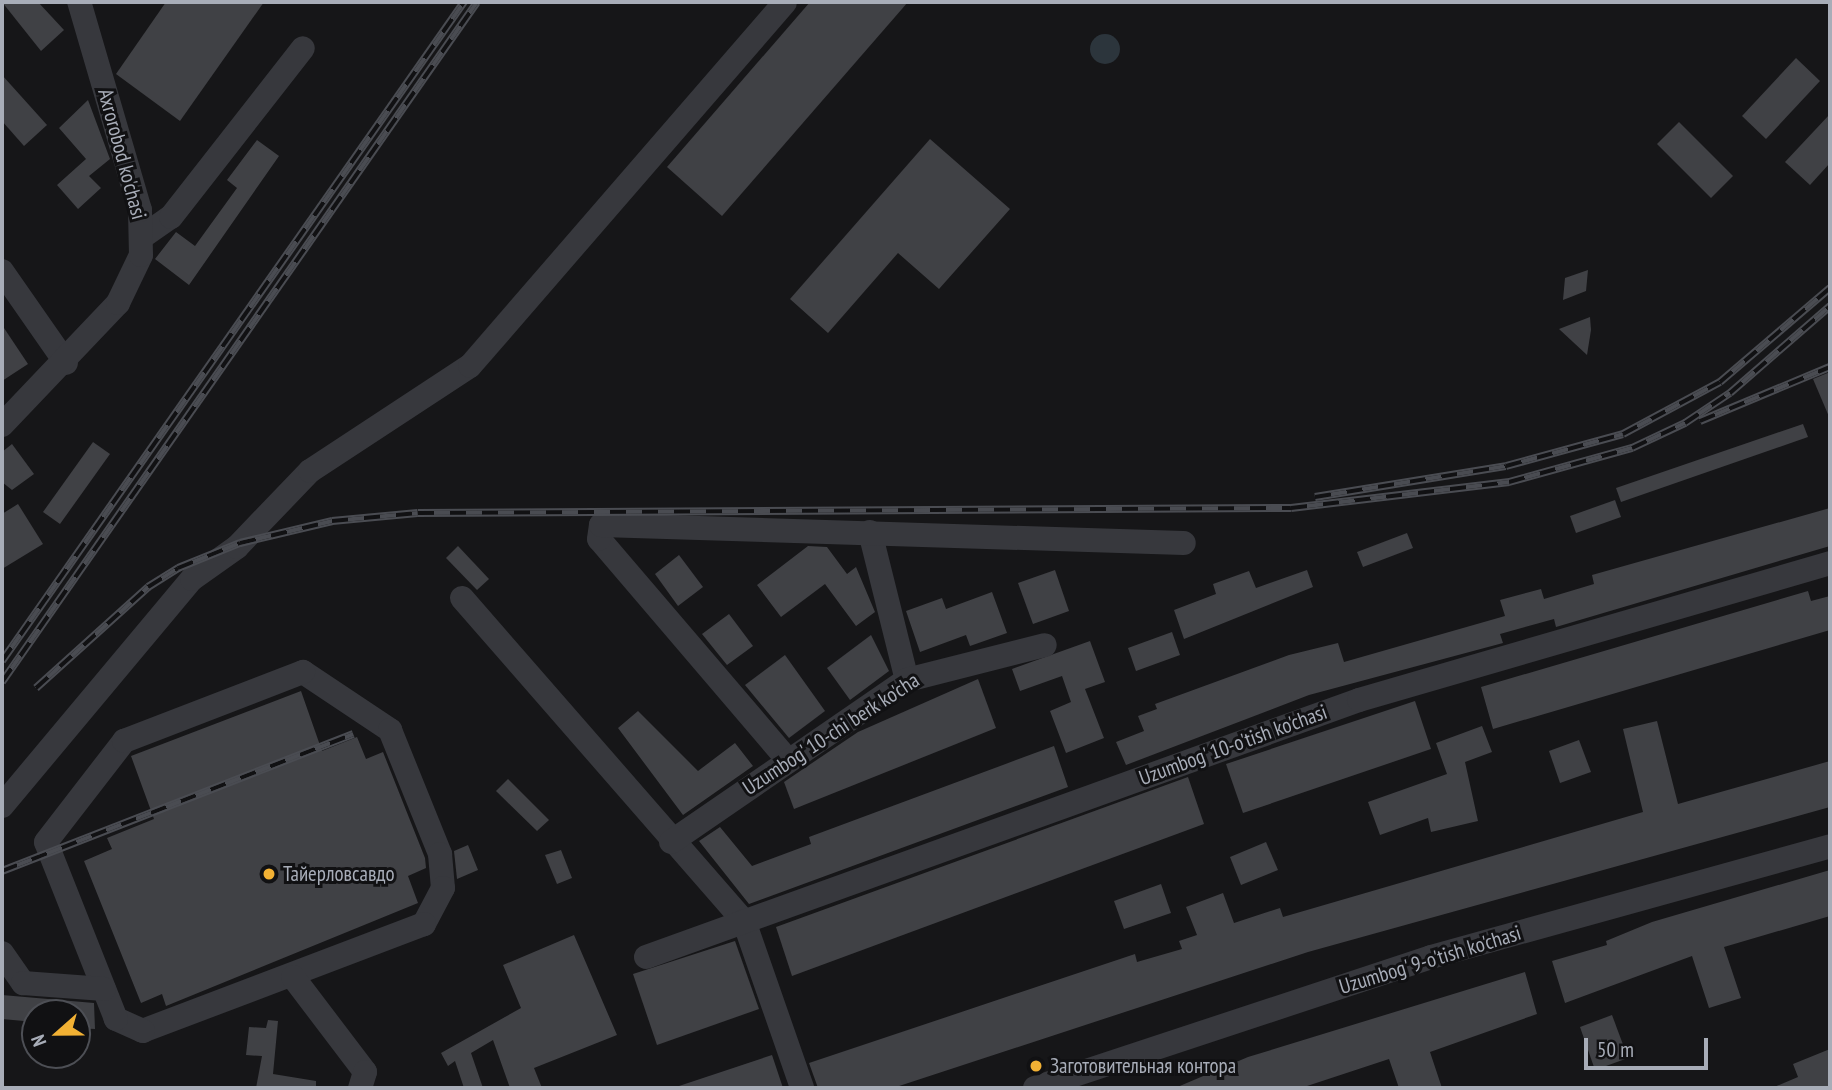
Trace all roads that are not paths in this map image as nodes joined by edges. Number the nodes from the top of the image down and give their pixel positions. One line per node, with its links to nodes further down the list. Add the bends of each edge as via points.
1 (79, 2): 4 (street, Axrorobod ko'chasi, via 140,210)
2 (785, 2): 15 (street, via 470,366 310,471 237,547 162,609)
3 (303, 48): 4 (street, via 171,217)
4 (142, 237): 6 (street, Axrorobod ko'chasi, via 124,293)
5 (2, 271): 6 (street)
6 (66, 363): 7 (street, Axrorobod ko'chasi)
7 (2, 425)
8 (870, 532): 9 (street); 13 (street); 14 (street, via 608,524 597,529)
9 (1184, 543)
10 (1830, 563): 18 (street, Uzumbog' 10-o'tish ko'chasi, via 1359,700)
11 (462, 598): 16 (street)
12 (1045, 645): 13 (street, Uzumbog' 10-chi berk ko'cha)
13 (907, 680): 14 (street, Uzumbog' 10-chi berk ko'cha)
14 (787, 758): 16 (street, Uzumbog' 10-chi berk ko'cha)
15 (2, 806)
16 (671, 842): 18 (street)
17 (1830, 846): 25 (street, Uzumbog' 9-o'tish ko'chasi, via 1431,957)
18 (744, 921): 20 (street, Uzumbog' 10-o'tish ko'chasi); 24 (street)
19 (2, 953): 22 (street, via 23,983)
20 (646, 957)
21 (293, 977): 22 (street, via 143,1031 116,1019); 22 (street, via 424,924 443,888 440,854 390,730 303,672 124,741 46,842); 23 (street, via 365,1072)
22 (104, 989)
23 (360, 1088)
24 (802, 1088)
25 (1035, 1088)

